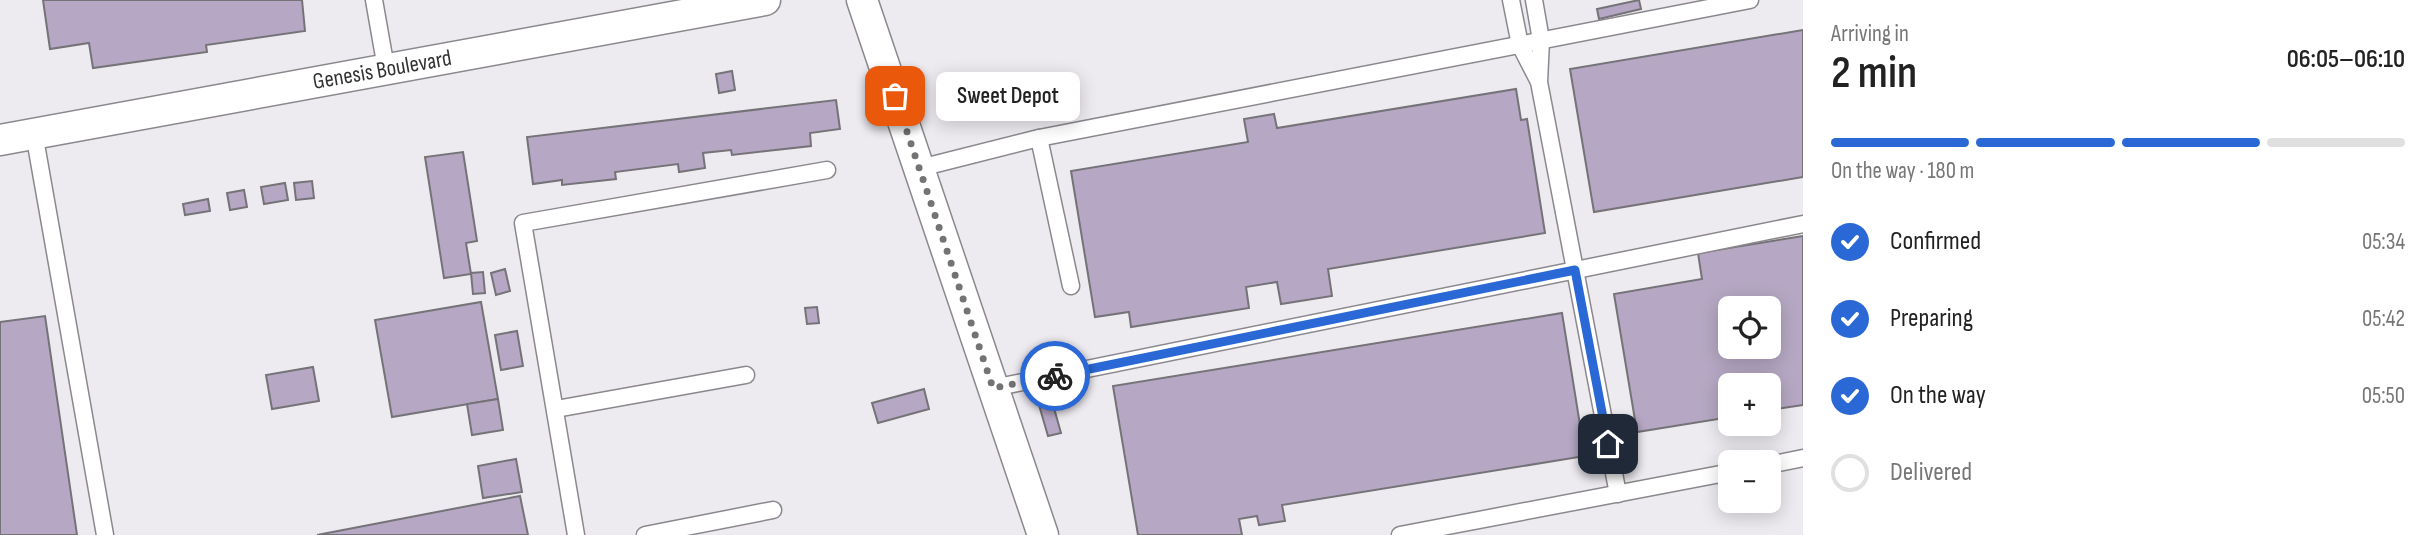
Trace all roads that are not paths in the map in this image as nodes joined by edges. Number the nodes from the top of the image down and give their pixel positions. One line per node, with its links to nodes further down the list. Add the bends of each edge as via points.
1 (374, 0): 10 (lane)
2 (765, 0): 7 (street, Genesis Boulevard)
3 (862, 0): 15 (street)
4 (1511, 0): 9 (lane)
5 (1534, 0): 8 (lane)
6 (1750, 0): 8 (lane)
7 (648, 10): 10 (street, Genesis Boulevard)
8 (1541, 40): 9 (lane); 11 (lane)
9 (1520, 45): 11 (lane); 13 (lane)
10 (386, 68): 12 (street, Genesis Boulevard)
11 (1539, 82): 18 (lane)
12 (34, 133): 14 (street, Genesis Boulevard); 28 (lane)
13 (1039, 138): 15 (lane); 19 (lane)
14 (0, 139)
15 (920, 168): 21 (street)
16 (827, 170): 22 (lane, via 523,223)
17 (1803, 224): 18 (lane)
18 (1575, 270): 21 (lane); 26 (lane)
19 (1071, 286)
20 (746, 375): 22 (lane)
21 (993, 388): 31 (street)
22 (556, 409): 29 (lane)
23 (1803, 458): 24 (lane)
24 (1781, 462)
25 (1718, 475): 26 (lane)
26 (1618, 494): 32 (lane)
27 (773, 510): 30 (lane)
28 (105, 535)
29 (576, 535)
30 (645, 535)
31 (1043, 535)
32 (1400, 535)

